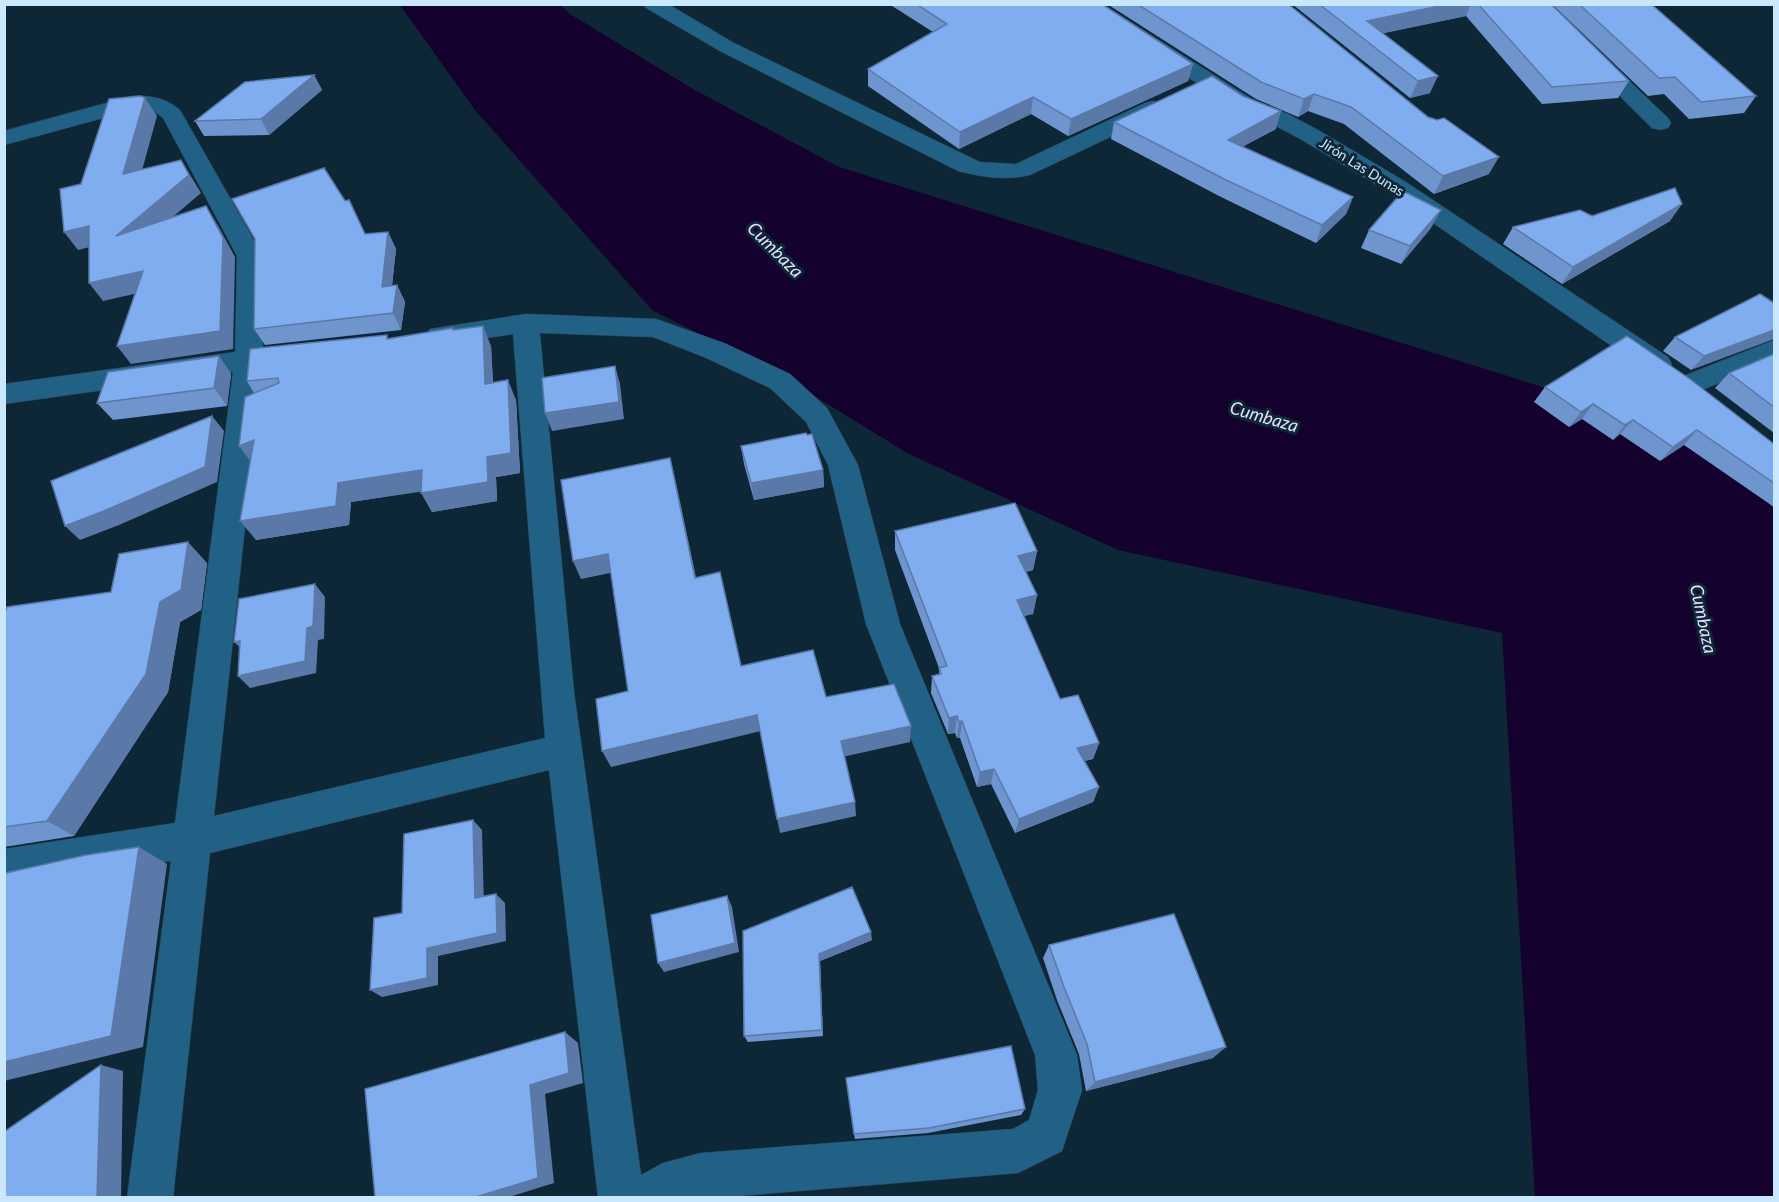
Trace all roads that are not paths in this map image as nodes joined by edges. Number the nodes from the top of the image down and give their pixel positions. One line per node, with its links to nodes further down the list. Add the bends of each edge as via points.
1 (653, 4): 4 (street, via 727,47 966,166 984,170 1022,170)
2 (1087, 4): 4 (street, Jirón Las Dunas)
3 (1537, 4): 5 (street)
4 (1191, 90): 12 (street, Jirón Las Dunas, via 1281,119 1310,135 1397,187)
5 (1660, 123)
6 (4, 138): 11 (street, via 132,103 150,101 163,105 250,256)
7 (526, 323): 8 (street); 15 (street, via 556,692); 20 (street, via 656,328 780,381 817,415 843,465 883,624 1057,1064 1060,1090 1046,1135 1018,1151 701,1176 663,1186)
8 (420, 339)
9 (1774, 350): 12 (street)
10 (316, 352): 11 (street)
11 (249, 359): 13 (street); 16 (street)
12 (1689, 385): 14 (street, Jirón Las Dunas)
13 (4, 394)
14 (1717, 407)
15 (565, 750): 16 (street); 19 (street)
16 (192, 839): 17 (street); 18 (street)
17 (4, 868)
18 (150, 1197)
19 (621, 1197)
20 (649, 1197)

